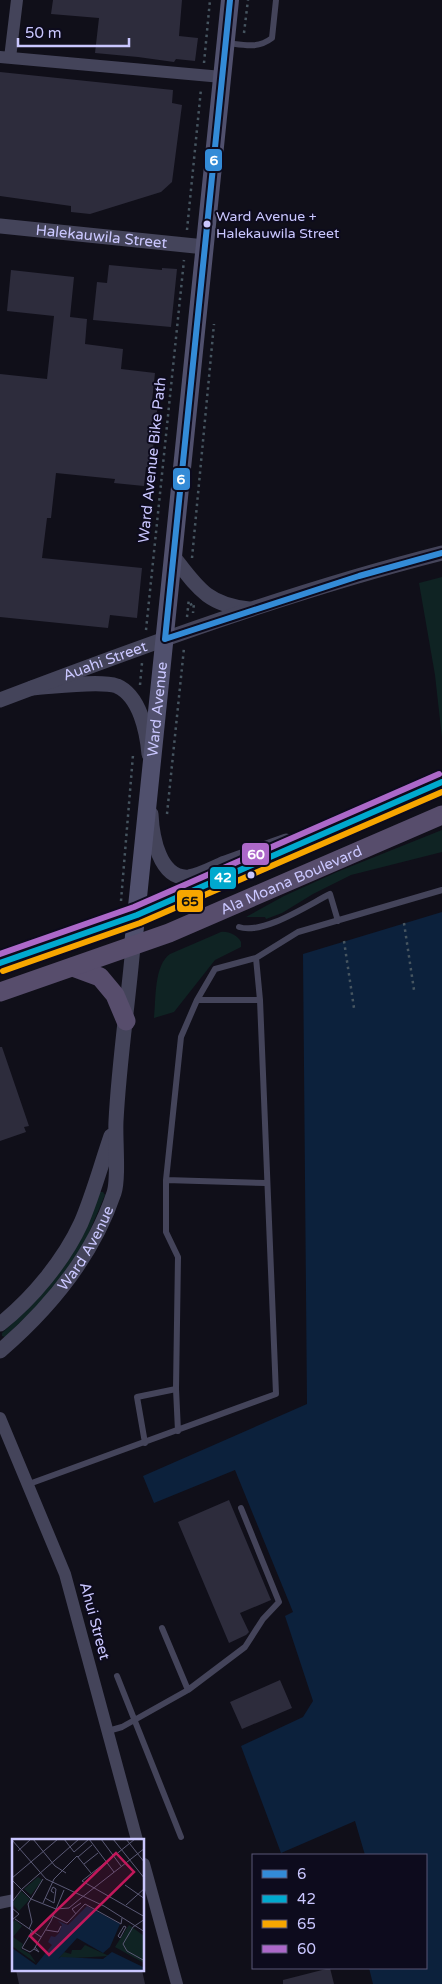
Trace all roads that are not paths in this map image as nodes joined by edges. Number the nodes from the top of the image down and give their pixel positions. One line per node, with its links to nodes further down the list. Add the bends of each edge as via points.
1 (17, 0): 5 (street)
2 (230, 0): 4 (main road, Ward Avenue)
3 (276, 0): 4 (lane, via 272,38 264,45)
4 (235, 44): 6 (main road, Ward Avenue)
5 (5, 58): 6 (street)
6 (222, 77): 8 (main road, Ward Avenue)
7 (0, 226): 8 (street, Halekauwila Street)
8 (205, 247): 10 (main road, Ward Avenue)
9 (442, 553): 11 (street, Auahi Street)
10 (173, 556): 11 (street, via 200,590 232,608); 12 (main road, Ward Avenue)
11 (253, 610): 12 (street, Auahi Street)
12 (165, 639): 13 (street, Auahi Street); 16 (main road, Ward Avenue)
13 (32, 688): 14 (street, Auahi Street); 16 (street, via 99,684 114,685 127,693 138,709 148,743)
14 (0, 700)
15 (442, 782): 17 (main road, Ala Moana Boulevard)
16 (150, 784): 17 (street, via 152,828 158,852 170,870 186,877); 20 (main road, Ward Avenue)
17 (366, 815): 20 (main road, Ala Moana Boulevard)
18 (442, 816): 23 (main road, Ala Moana Boulevard)
19 (442, 890): 21 (lane)
20 (136, 915): 23 (main road, Ward Avenue); 25 (main road, Ala Moana Boulevard)
21 (338, 920): 22 (lane, via 330,894 260,927); 24 (lane, via 292,935)
22 (239, 927)
23 (133, 946): 26 (main road, Ala Moana Boulevard); 30 (street, Ward Avenue)
24 (256, 958): 28 (lane, via 215,970); 29 (lane)
25 (0, 964)
26 (73, 967): 27 (main road, Ala Moana Boulevard); 30 (main road, via 100,978 115,995)
27 (0, 992)
28 (197, 1000): 29 (lane); 32 (lane, via 181,1037)
29 (260, 1000): 33 (lane)
30 (126, 1022): 31 (street, Ward Avenue)
31 (116, 1120): 34 (street, Ward Avenue, via 80,1225 56,1264 27,1300); 35 (street, Ward Avenue, via 115,1191 95,1240 40,1314)
32 (166, 1180): 33 (lane); 36 (lane, via 166,1232 178,1257)
33 (266, 1183): 38 (lane, via 276,1394)
34 (0, 1324)
35 (0, 1351)
36 (176, 1389): 38 (lane); 39 (lane, via 137,1397)
37 (0, 1418): 40 (street, Ahui Street)
38 (178, 1430): 39 (lane)
39 (145, 1443): 40 (lane)
40 (29, 1484): 46 (street, Ahui Street, via 65,1574)
41 (240, 1508): 44 (lane, via 279,1602 263,1619 245,1647)
42 (162, 1628): 44 (lane)
43 (117, 1676): 45 (lane)
44 (188, 1690): 45 (lane)
45 (134, 1718): 46 (lane, via 122,1727); 47 (lane)
46 (108, 1731): 48 (street, Ahui Street)
47 (181, 1837)
48 (137, 1839)
49 (145, 1871): 50 (street)
50 (177, 1984)

